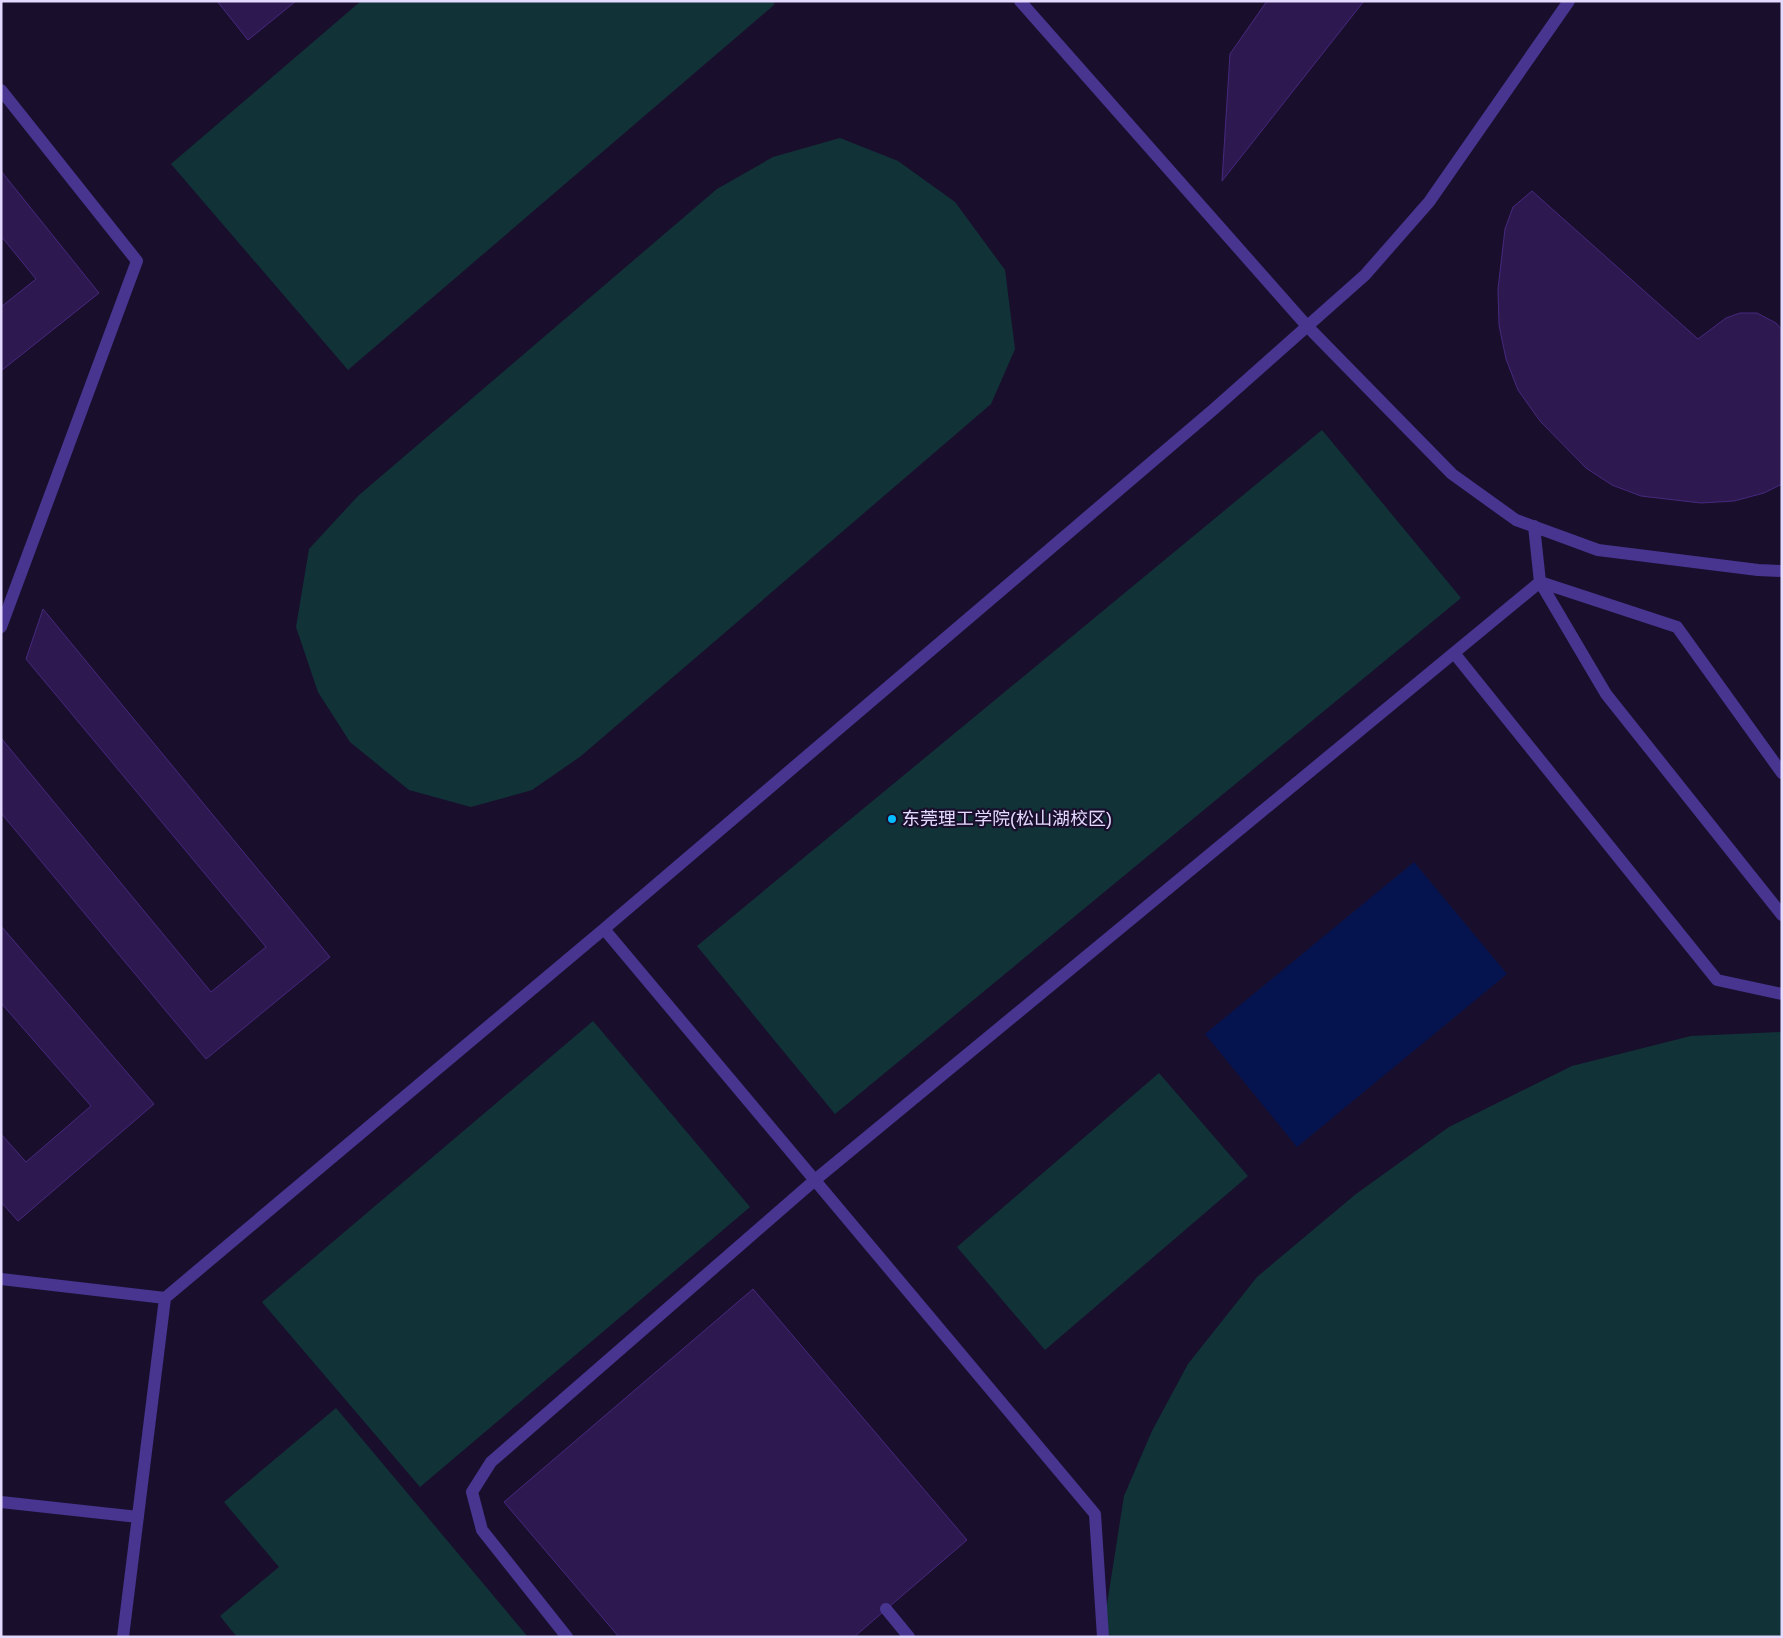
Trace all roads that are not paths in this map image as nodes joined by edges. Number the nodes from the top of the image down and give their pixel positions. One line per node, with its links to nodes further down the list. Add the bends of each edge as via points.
1 (1020, 1): 4 (street)
2 (1569, 1): 4 (street, via 1429,202 1365,275)
3 (1, 90): 8 (street, via 137,261)
4 (1307, 326): 5 (street, via 1452,474 1516,520); 12 (street)
5 (1534, 526): 6 (street, via 1598,550); 7 (street)
6 (1782, 571)
7 (1540, 582): 9 (street); 10 (street, via 1677,627); 11 (street, via 1606,694)
8 (1, 627)
9 (1454, 653): 13 (street, via 1718,980); 14 (street)
10 (1782, 773)
11 (1782, 915)
12 (604, 929): 14 (street); 16 (street)
13 (1782, 994)
14 (815, 1180): 21 (street, via 492,1462 472,1492 482,1530); 23 (street, via 1095,1514)
15 (1, 1279): 16 (street)
16 (165, 1298): 18 (street)
17 (1, 1502): 18 (street)
18 (138, 1517): 20 (street)
19 (886, 1609): 22 (street)
20 (123, 1637)
21 (567, 1637)
22 (909, 1637)
23 (1103, 1637)

